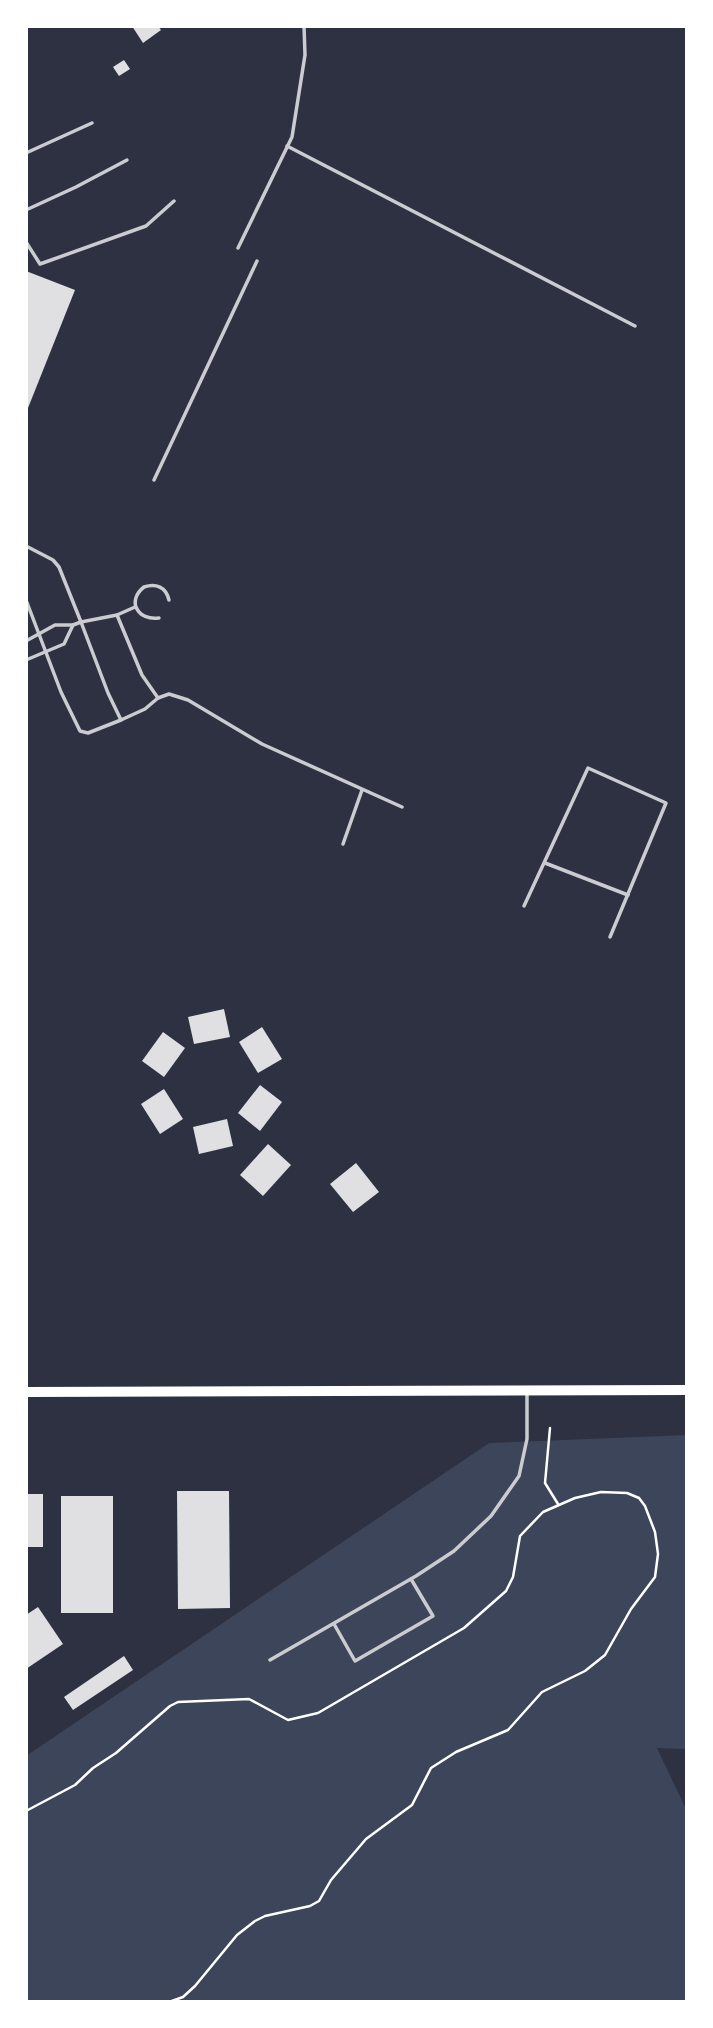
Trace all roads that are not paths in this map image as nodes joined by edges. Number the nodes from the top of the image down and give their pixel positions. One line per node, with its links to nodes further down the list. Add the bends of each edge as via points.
1 (304, 26): 3 (lane, via 305,55)
2 (92, 123): 4 (lane)
3 (288, 146): 9 (lane); 11 (lane)
4 (26, 153)
5 (127, 160): 7 (lane)
6 (174, 201): 8 (lane, via 146,226 40,264)
7 (26, 210)
8 (26, 242)
9 (238, 248)
10 (257, 261): 12 (lane)
11 (635, 326)
12 (155, 480)
13 (26, 546): 19 (lane, via 53,559 59,567)
14 (26, 600): 21 (lane)
15 (169, 600): 16 (lane, via 161,587 149,585 139,590)
16 (135, 607): 17 (lane); 18 (lane, via 146,618)
17 (117, 615): 19 (lane); 25 (lane, via 142,675)
18 (159, 618)
19 (81, 622): 20 (lane); 26 (lane)
20 (73, 625): 21 (lane, via 55,625); 23 (lane, via 64,644)
21 (38, 634): 22 (lane); 23 (lane)
22 (26, 641)
23 (45, 652): 24 (lane); 26 (lane, via 79,731 88,733)
24 (26, 660)
25 (158, 698): 26 (lane); 27 (lane, via 169,694 188,700 262,744)
26 (121, 720)
27 (362, 789): 28 (lane); 29 (lane)
28 (402, 807)
29 (343, 844)
30 (544, 863): 31 (lane); 31 (lane, via 589,768 666,803); 32 (lane)
31 (628, 895): 33 (lane)
32 (524, 906)
33 (610, 937)
34 (687, 1390): 35 (main road)
35 (527, 1391): 36 (main road); 37 (lane, via 527,1439 519,1476 491,1516 454,1551)
36 (26, 1392)
37 (411, 1579): 38 (lane); 38 (lane, via 433,1616 355,1661)
38 (334, 1624): 39 (lane)
39 (270, 1660)

